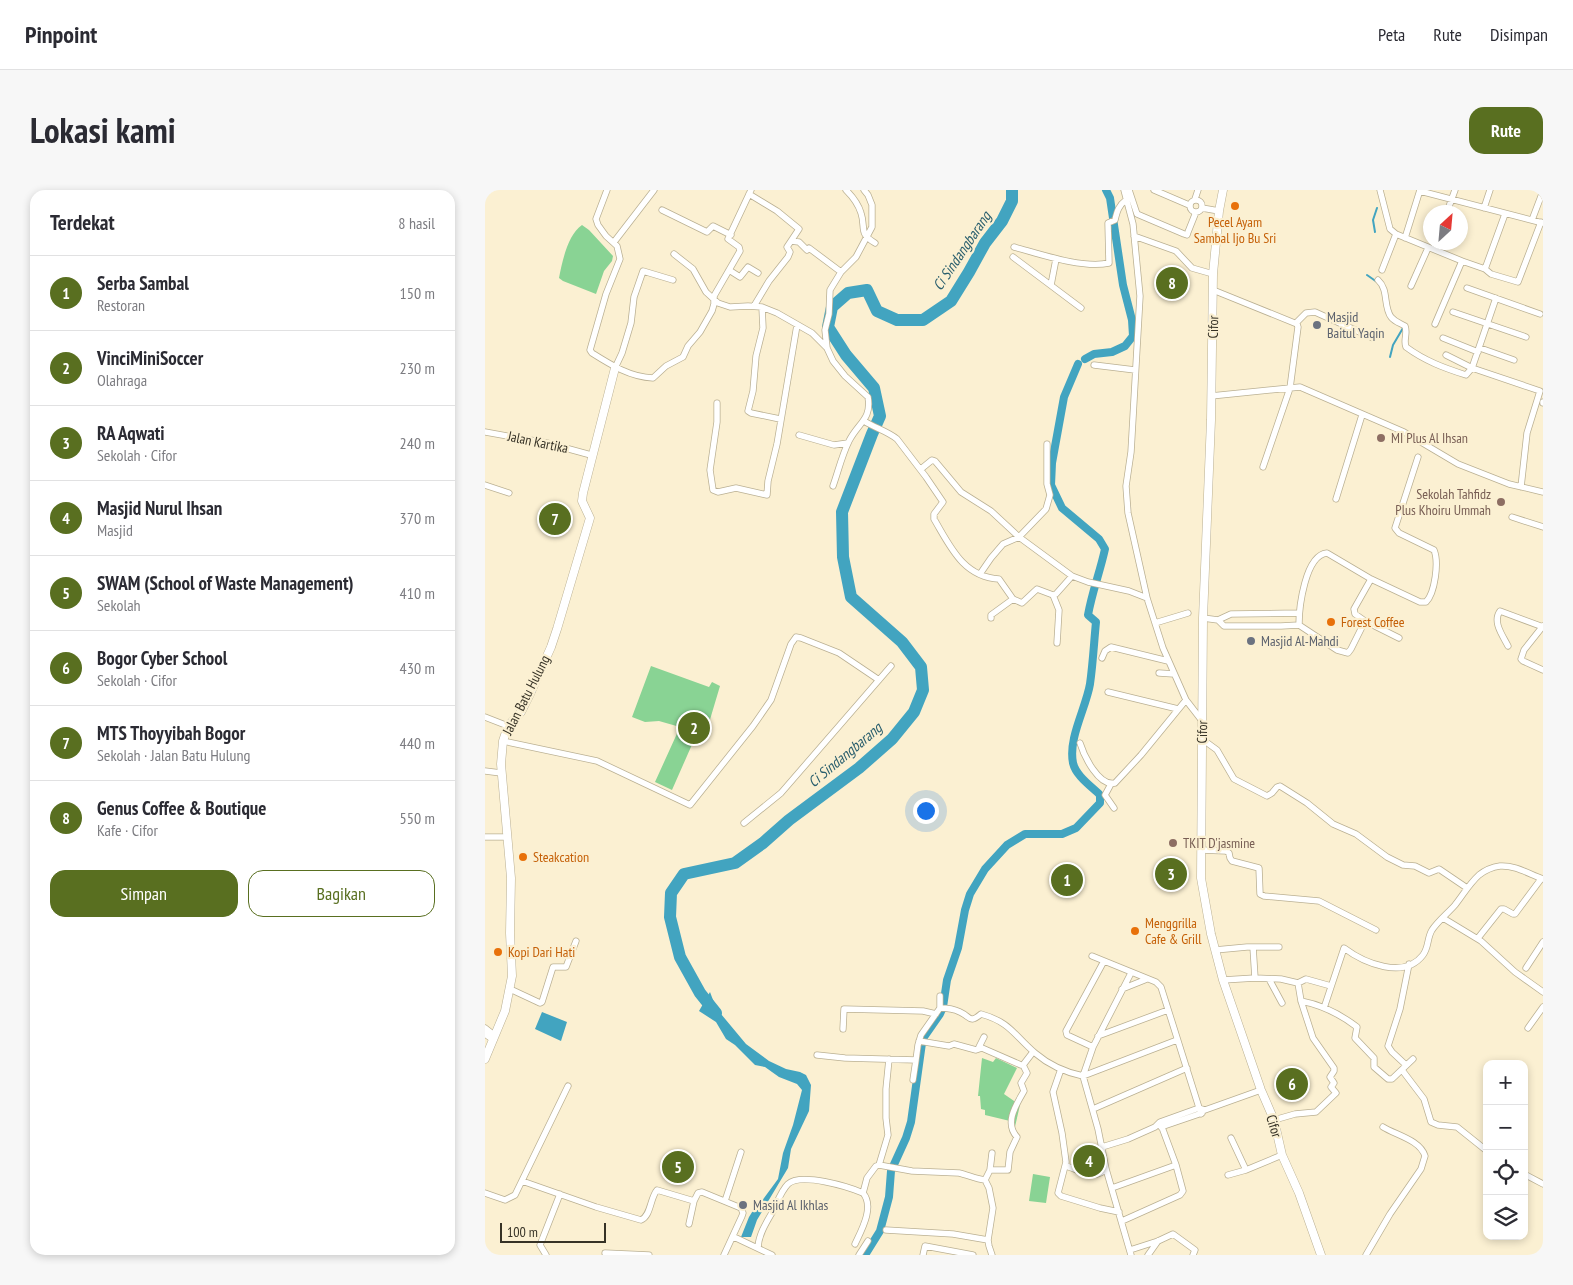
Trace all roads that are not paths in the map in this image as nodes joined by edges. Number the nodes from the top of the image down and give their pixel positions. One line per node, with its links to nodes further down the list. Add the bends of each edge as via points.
1 (607, 190): 32 (street, via 596,219 606,236)
2 (654, 190): 32 (street)
3 (846, 190): 29 (street, via 858,204)
4 (864, 190): 29 (street, via 872,205 873,216 872,228)
5 (1124, 190): 16 (street)
6 (1129, 190): 21 (street, via 1137,214 1187,235)
7 (1154, 190): 15 (street)
8 (1223, 190): 22 (street, Cifor)
9 (1379, 190): 26 (street, via 1390,229)
10 (1455, 190): 17 (street)
11 (1490, 190): 19 (street)
12 (1543, 190): 24 (street)
13 (1420, 191): 17 (street); 30 (street)
14 (750, 192): 27 (street); 31 (street, via 799,229)
15 (1193, 199): 21 (street, via 1201,202); 21 (street, via 1191,210)
16 (1127, 200): 28 (street); 40 (street, via 1121,203 1115,220 1108,223 1109,263 1099,266)
17 (1451, 200): 18 (street); 19 (street)
18 (1449, 205)
19 (1484, 208): 23 (street)
20 (662, 210): 27 (street, via 707,232 713,226)
21 (1199, 210): 22 (street)
22 (1219, 210): 47 (street, Cifor)
23 (1505, 214): 24 (street); 42 (street)
24 (1532, 220): 25 (street)
25 (1542, 222): 42 (street, via 1518,282)
26 (1395, 234): 30 (street); 44 (street)
27 (731, 235): 43 (street, via 728,239 740,250)
28 (1134, 236): 47 (street, via 1176,251 1193,268); 75 (street, via 1140,296)
29 (866, 238): 33 (street); 45 (street, via 856,257)
30 (1405, 238): 34 (street)
31 (791, 241): 45 (street, via 814,251); 56 (street, via 787,247 789,255)
32 (614, 242): 73 (street, via 620,259 590,350)
33 (875, 243)
34 (1423, 245)
35 (1014, 247): 40 (street)
36 (1430, 250): 51 (street)
37 (1436, 250): 41 (street)
38 (674, 254): 55 (street, via 693,269 706,292)
39 (1013, 256): 50 (street)
40 (1056, 259): 50 (street)
41 (1462, 261): 42 (street); 62 (street)
42 (1485, 269)
43 (729, 270): 46 (street, via 740,277 748,267); 55 (street, via 714,296)
44 (1382, 270)
45 (841, 272): 68 (street, via 830,290 825,330)
46 (758, 273)
47 (1213, 274): 53 (street, Cifor)
48 (673, 280): 73 (street, via 643,271 634,297 631,323)
49 (1378, 280): 74 (street, via 1385,290 1389,314 1405,326 1406,347 1446,369 1466,375)
50 (1051, 285): 58 (street)
51 (1411, 286)
52 (1467, 288): 54 (street)
53 (1213, 290): 61 (street); 77 (street, Cifor)
54 (1496, 298): 60 (street); 63 (street)
55 (715, 300): 56 (street, via 730,307); 73 (street, via 712,311 683,357 653,378)
56 (754, 306): 57 (street)
57 (762, 307): 64 (street); 81 (street, via 763,328 748,411)
58 (1081, 308)
59 (1453, 312): 63 (street)
60 (1540, 314)
61 (1296, 323): 66 (street, via 1306,313 1315,312); 76 (street)
62 (1435, 324)
63 (1487, 324): 65 (street); 69 (street)
64 (797, 325): 68 (street, via 812,333); 81 (street)
65 (1526, 337)
66 (1373, 338)
67 (1443, 338): 69 (street)
68 (827, 348): 82 (street, via 845,376 868,397 869,411)
69 (1479, 350): 71 (street); 74 (street)
70 (1446, 356): 74 (street)
71 (1514, 360)
72 (1094, 365): 75 (street)
73 (615, 368): 87 (street, Jalan Batu Hulung)
74 (1472, 368): 78 (street, via 1539,390)
75 (1135, 370): 105 (street, via 1126,486 1128,513)
76 (1290, 388): 77 (street); 80 (street, via 1300,387); 89 (street)
77 (1211, 396): 109 (street, Cifor)
78 (1541, 402): 93 (street, via 1527,433)
79 (717, 403): 81 (street, via 710,470 713,490 718,492 736,488 767,495)
80 (1363, 415): 93 (street, via 1404,432 1458,464); 96 (street)
81 (780, 419)
82 (864, 421): 85 (street); 90 (street, via 897,439)
83 (485, 432): 87 (street, Jalan Kartika, via 547,442)
84 (799, 435): 85 (street, via 834,445)
85 (848, 443): 92 (street)
86 (1047, 444): 99 (street, via 1050,501)
87 (591, 455): 130 (street, Jalan Batu Hulung, via 582,501 590,518 574,574 545,663 525,704)
88 (1418, 457): 102 (street, via 1395,528 1434,550 1437,556 1430,598 1420,602)
89 (1263, 467)
90 (921, 470): 99 (street, via 935,461 961,492 991,510); 100 (street, via 942,500 933,516 951,550)
91 (485, 485): 95 (street)
92 (833, 486)
93 (1521, 487): 94 (street)
94 (1543, 492)
95 (509, 493)
96 (1336, 499)
97 (1512, 517): 98 (street)
98 (1543, 527)
99 (1019, 537): 100 (street, via 1003,544); 101 (street)
100 (980, 574): 104 (street, via 1001,580)
101 (1072, 576): 103 (street); 105 (street)
102 (1371, 579): 107 (street, via 1322,553 1306,576); 111 (street, via 1354,609 1355,614)
103 (1053, 595): 104 (street, via 1039,589 1022,603); 116 (street, via 1059,610)
104 (1013, 598): 108 (street)
105 (1147, 598): 112 (street)
106 (1188, 613): 112 (street)
107 (1299, 613): 110 (street, via 1231,614); 113 (street)
108 (991, 618)
109 (1203, 618): 110 (street); 129 (street, Cifor)
110 (1218, 620): 113 (street, via 1224,626)
111 (1365, 621): 113 (street, via 1348,653 1337,650); 115 (street)
112 (1155, 623): 119 (street)
113 (1299, 625)
114 (1543, 627): 117 (street, via 1500,611 1497,625); 121 (street, via 1524,650 1521,659)
115 (1399, 638)
116 (1057, 643)
117 (1508, 646)
118 (1102, 658): 119 (street, via 1111,647)
119 (1168, 661): 123 (street)
120 (891, 666): 124 (street)
121 (1543, 670)
122 (1159, 673): 123 (street)
123 (1174, 674): 126 (street)
124 (879, 680): 132 (street, via 839,653 796,637 771,700 690,805 597,761); 138 (street, via 781,793)
125 (1108, 692): 127 (street)
126 (1186, 700): 127 (street); 129 (street)
127 (1178, 709): 136 (street, via 1122,777)
128 (485, 717): 130 (street)
129 (1203, 722): 131 (street, Cifor)
130 (509, 726): 132 (street, Jalan Batu Hulung)
131 (1202, 740): 141 (street, Cifor); 143 (street, via 1217,750 1239,782 1267,796 1280,786 1387,857 1429,873 1439,868)
132 (503, 742): 135 (street, Jalan Batu Hulung)
133 (1080, 743): 136 (street, via 1087,761 1104,782)
134 (485, 771): 135 (street)
135 (501, 772): 140 (street, Jalan Batu Hulung)
136 (1111, 784): 137 (street, via 1105,795)
137 (1114, 808)
138 (744, 823)
139 (485, 837): 140 (street)
140 (507, 837): 163 (street, Jalan Batu Hulung, via 511,878)
141 (1201, 850): 145 (street, via 1226,851 1232,861 1259,868 1259,890 1264,896 1319,901); 151 (street, Cifor, via 1201,878)
142 (1542, 879): 143 (street, via 1499,866 1479,875); 146 (street, via 1515,914 1501,909)
143 (1467, 888): 144 (street)
144 (1443, 918): 146 (street); 154 (street, via 1432,931 1422,957)
145 (1376, 930)
146 (1478, 938): 165 (street, via 1515,972)
147 (576, 940): 163 (street, via 566,967 553,968 542,1002)
148 (1543, 942): 155 (street)
149 (1253, 947): 150 (street); 151 (street); 157 (street)
150 (1279, 947)
151 (1215, 950): 160 (street, Cifor)
152 (1091, 956): 153 (street)
153 (1104, 961): 156 (street); 183 (street, via 1066,1031 1067,1035)
154 (1409, 964): 162 (street, via 1396,967 1372,964 1344,948); 191 (street, via 1388,1046)
155 (1526, 968)
156 (1131, 972): 158 (street); 164 (street)
157 (1255, 978): 159 (street); 160 (street)
158 (1147, 979): 164 (street); 172 (street, via 1161,987)
159 (1269, 979): 161 (street); 168 (street)
160 (1223, 980): 198 (street, Cifor)
161 (1298, 983): 162 (street, via 1305,980); 167 (street)
162 (1331, 986): 171 (street)
163 (510, 989): 177 (street, Jalan Batu Hulung, via 505,1011)
164 (1122, 989): 178 (street)
165 (1543, 992)
166 (940, 996): 170 (street)
167 (1301, 1001): 171 (street); 201 (street, via 1313,1038 1334,1068 1330,1077 1336,1094 1315,1112)
168 (1282, 1002)
169 (1543, 1007): 175 (street)
170 (940, 1008): 173 (street); 184 (street, via 956,1010 971,1020 981,1014 1005,1023)
171 (1324, 1008): 194 (street, via 1357,1027 1355,1038 1374,1058 1374,1067 1386,1077 1390,1080)
172 (1168, 1010): 178 (street); 180 (street)
173 (935, 1014): 176 (street, via 844,1009); 181 (street)
174 (485, 1028): 177 (street)
175 (1528, 1028)
176 (843, 1029)
177 (490, 1036): 186 (street, Jalan Batu Hulung)
178 (1099, 1036): 183 (street)
179 (984, 1037): 182 (street)
180 (1177, 1040): 192 (street); 195 (street)
181 (922, 1042): 182 (street, via 953,1044 976,1050); 189 (street)
182 (979, 1047): 190 (street)
183 (1093, 1047): 195 (street)
184 (1033, 1052): 190 (street); 193 (street)
185 (817, 1055): 187 (street)
186 (486, 1056)
187 (889, 1059): 189 (street); 211 (street, via 887,1135)
188 (1413, 1059): 191 (street)
189 (916, 1060): 196 (street)
190 (1023, 1064): 214 (street, via 1027,1073 1021,1083 1024,1091 1012,1114 1013,1133 1017,1138 1008,1170)
191 (1407, 1065): 194 (street)
192 (1187, 1068): 199 (street); 200 (street)
193 (1061, 1070): 195 (street); 212 (street, via 1053,1092)
194 (1402, 1070): 206 (street, via 1424,1099 1431,1122 1457,1127)
195 (1083, 1076): 199 (street)
196 (913, 1080)
197 (568, 1086): 219 (street)
198 (1261, 1090): 200 (street); 201 (street, Cifor)
199 (1093, 1109): 205 (street)
200 (1201, 1111): 202 (street)
201 (1274, 1120): 209 (street, Cifor)
202 (1161, 1124): 205 (street); 210 (street)
203 (1383, 1127): 250 (street, via 1415,1144 1425,1156 1421,1168)
204 (1231, 1138): 215 (street)
205 (1102, 1147): 213 (street)
206 (1486, 1150)
207 (741, 1152): 226 (street)
208 (992, 1153): 214 (street)
209 (1282, 1155): 215 (street); 249 (street, Cifor)
210 (1176, 1165): 221 (street); 228 (street, via 1182,1194)
211 (879, 1166): 218 (street, via 959,1173); 224 (street, via 867,1178)
212 (1066, 1166): 213 (street, via 1091,1176); 227 (street, via 1057,1190 1061,1196)
213 (1106, 1169): 221 (street)
214 (990, 1170): 218 (street)
215 (1246, 1170): 216 (street)
216 (1227, 1175)
217 (1528, 1176): 220 (street)
218 (985, 1180): 232 (street, via 993,1208)
219 (522, 1181): 222 (street, via 515,1195 509,1199); 223 (street)
220 (1543, 1184)
221 (1112, 1188): 227 (street)
222 (485, 1193)
223 (559, 1194): 225 (street, via 641,1220 645,1218 657,1190); 239 (street, via 540,1245)
224 (863, 1194): 235 (street, via 869,1202); 236 (street, via 834,1183 790,1183 763,1230)
225 (693, 1201): 226 (street, via 700,1192); 229 (street)
226 (725, 1201): 231 (street, via 743,1211)
227 (1119, 1212): 228 (street)
228 (1122, 1221): 237 (street)
229 (689, 1224)
230 (886, 1230): 232 (street)
231 (736, 1238): 236 (street); 241 (street)
232 (989, 1240): 246 (street)
233 (868, 1241): 243 (street)
234 (1158, 1241): 237 (street); 247 (street); 248 (street, via 1175,1234 1195,1250)
235 (855, 1244)
236 (758, 1247): 242 (street)
237 (1131, 1252)
238 (605, 1253): 240 (street)
239 (546, 1255)
240 (649, 1255)
241 (724, 1255)
242 (772, 1255)
243 (859, 1255)
244 (923, 1255): 245 (street, via 925,1246)
245 (973, 1255)
246 (992, 1255)
247 (1148, 1255)
248 (1193, 1255)
249 (1321, 1255)
250 (1366, 1255)

